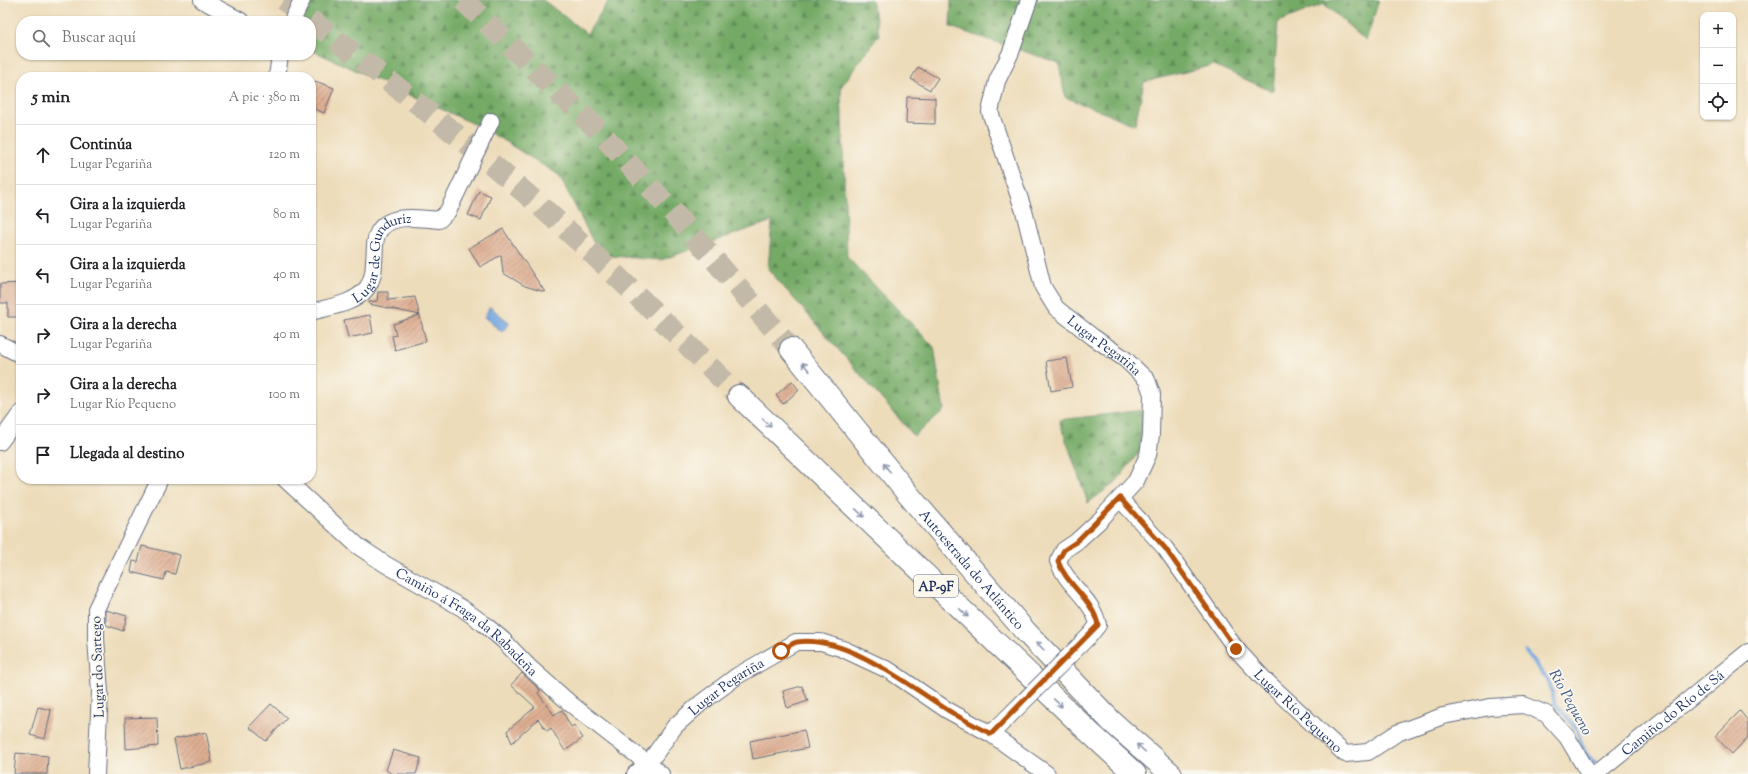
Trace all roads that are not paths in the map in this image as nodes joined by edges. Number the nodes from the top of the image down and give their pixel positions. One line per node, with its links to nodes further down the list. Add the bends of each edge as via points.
1 (202, 0): 4 (street)
2 (302, 0): 5 (street)
3 (1029, 0): 18 (street, Lugar Pegariña, via 1011,52 997,81 990,112 1024,211 1043,287 1056,308 1125,359 1147,380 1152,394 1148,455 1136,480)
4 (232, 16)
5 (294, 16)
6 (279, 60): 7 (street)
7 (278, 72)
8 (491, 121): 9 (street, Lugar de Gunduriz, via 443,217 438,220 398,219 390,222 377,234 372,280 367,289 344,303)
9 (316, 311)
10 (0, 344): 12 (street)
11 (791, 349): 27 (highway, Autoestrada do Atlántico / AP-9F, one-way to 11, via 1111,721 1025,631 912,499)
12 (16, 352)
13 (738, 396): 26 (highway, AP-9F, one-way to 26)
14 (16, 420): 15 (street)
15 (0, 442)
16 (158, 484): 22 (street, Lugar do Sartego, via 96,609 100,692)
17 (290, 484): 21 (street, Camiño á Fraga da Rabadeña, via 358,546 462,608 484,624 572,705)
18 (1120, 498): 20 (street, Lugar Pegariña, bridge, via 1076,542 1064,550 1058,561 1061,570 1092,607 1098,625); 28 (street, Lugar Río Pequeno, via 1165,548 1236,649 1263,678 1345,754 1368,752 1397,733 1443,716 1490,707 1524,705 1546,714 1567,736)
19 (1748, 652): 29 (street, Camiño do Río de Sá)
20 (991, 734): 21 (street, Lugar Pegariña, via 947,710 890,671 843,649 821,642 796,642 737,676 701,703 675,726); 25 (street)
21 (648, 764): 23 (street, Lugar Pegariña); 24 (street, Camiño á Fraga da Rabadeña)
22 (96, 774)
23 (635, 774)
24 (661, 774)
25 (1047, 774)
26 (1135, 774)
27 (1171, 774)
28 (1589, 774)
29 (1596, 774)

